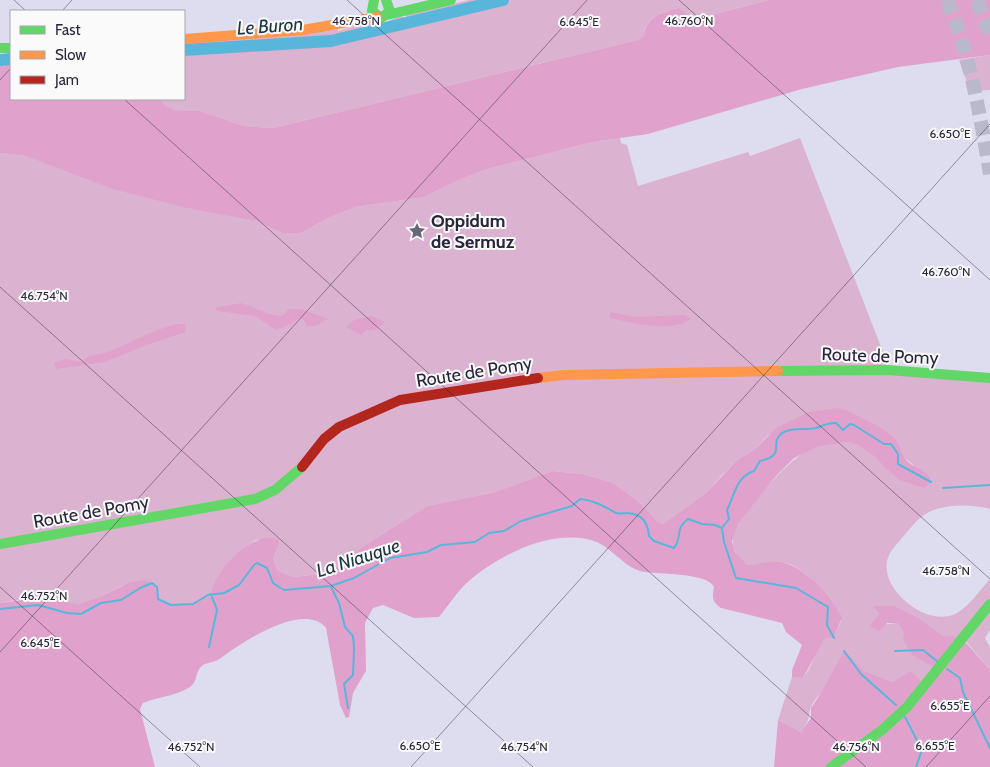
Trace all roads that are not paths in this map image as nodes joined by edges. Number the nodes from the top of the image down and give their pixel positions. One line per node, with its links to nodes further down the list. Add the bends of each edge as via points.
1 (450, 0): 4 (street)
2 (373, 2): 5 (street, via 371,12); 6 (street, via 361,13)
3 (388, 2): 4 (street, via 403,8); 5 (street, via 390,8)
4 (416, 8): 5 (street)
5 (382, 16): 6 (street)
6 (337, 24): 7 (street, via 290,31)
7 (185, 38)
8 (990, 378): 9 (street, Route de Pomy, via 888,370 749,371 564,375 473,387 400,400 338,427 287,482 255,499)
9 (0, 544)
10 (990, 604): 11 (street, via 907,707)
11 (832, 767)

